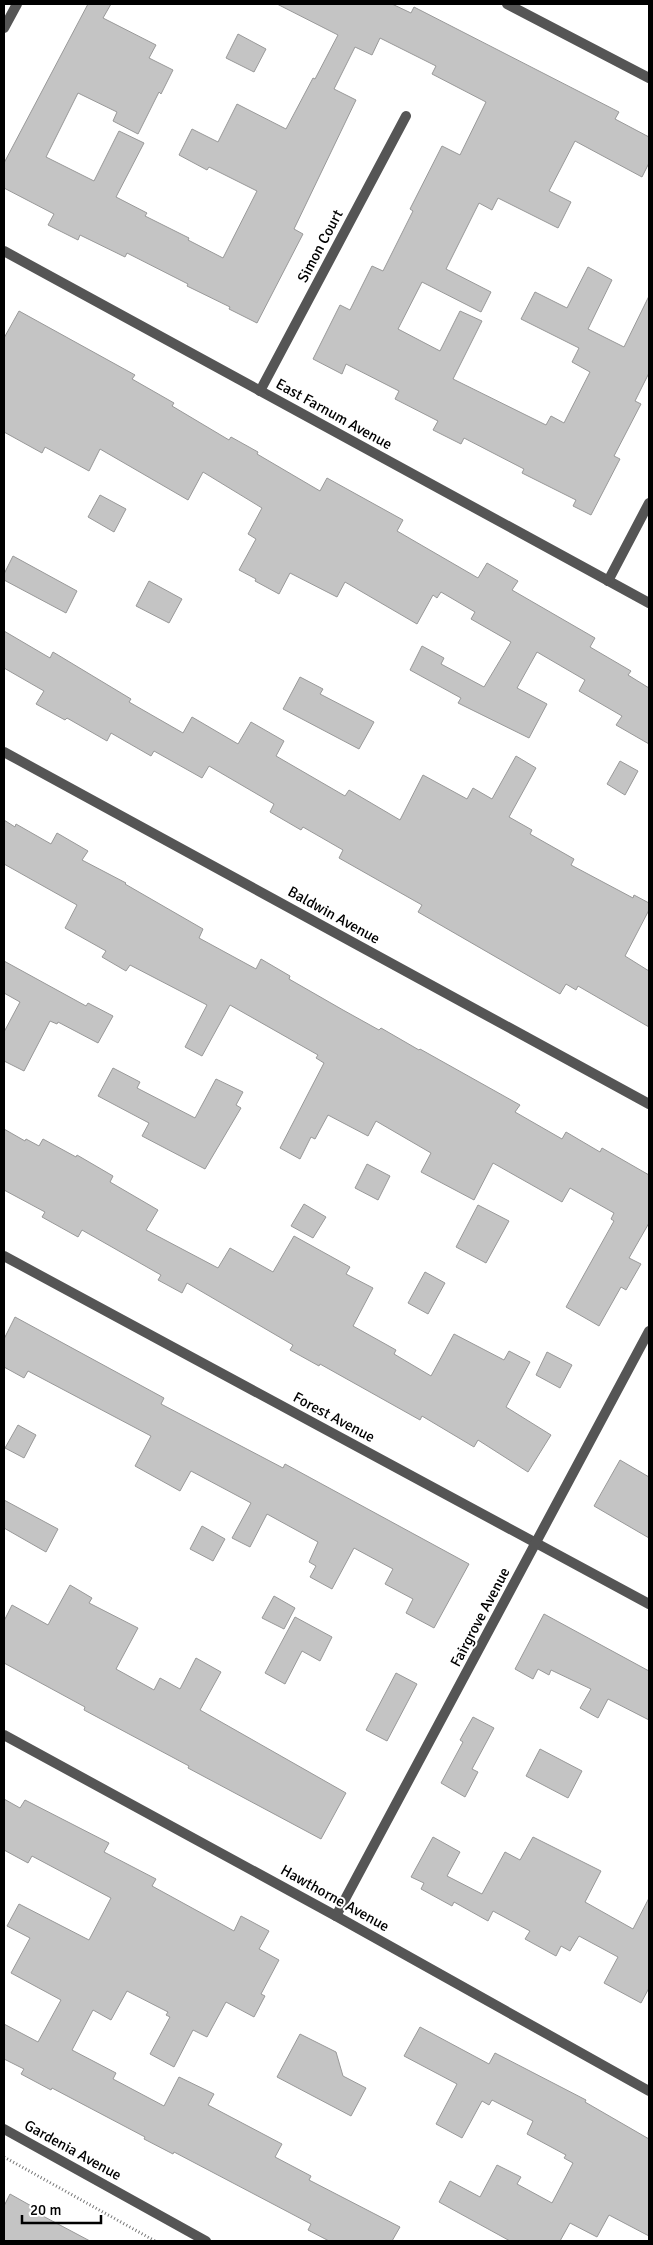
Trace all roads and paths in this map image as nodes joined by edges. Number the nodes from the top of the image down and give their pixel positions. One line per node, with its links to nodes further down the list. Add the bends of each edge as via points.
1 (17, 4): 3 (street)
2 (507, 4): 4 (street)
3 (4, 28)
4 (649, 78)
5 (406, 116): 7 (street, Simon Court)
6 (4, 251): 7 (street, East Farnum Avenue)
7 (260, 391): 9 (street, East Farnum Avenue)
8 (649, 503): 9 (street)
9 (608, 581): 10 (street, East Farnum Avenue)
10 (649, 603)
11 (4, 752): 12 (street, Baldwin Avenue)
12 (649, 1104)
13 (4, 1256): 15 (street, Forest Avenue)
14 (649, 1331): 15 (street, Fairgrove Avenue)
15 (535, 1543): 16 (street, Forest Avenue); 18 (street, Fairgrove Avenue)
16 (649, 1604)
17 (4, 1735): 18 (street, Hawthorne Avenue)
18 (336, 1916): 19 (street, Hawthorne Avenue)
19 (649, 2091)
20 (4, 2129): 23 (street, Gardenia Avenue)
21 (4, 2157): 22 (path)
22 (155, 2241)
23 (206, 2241)

